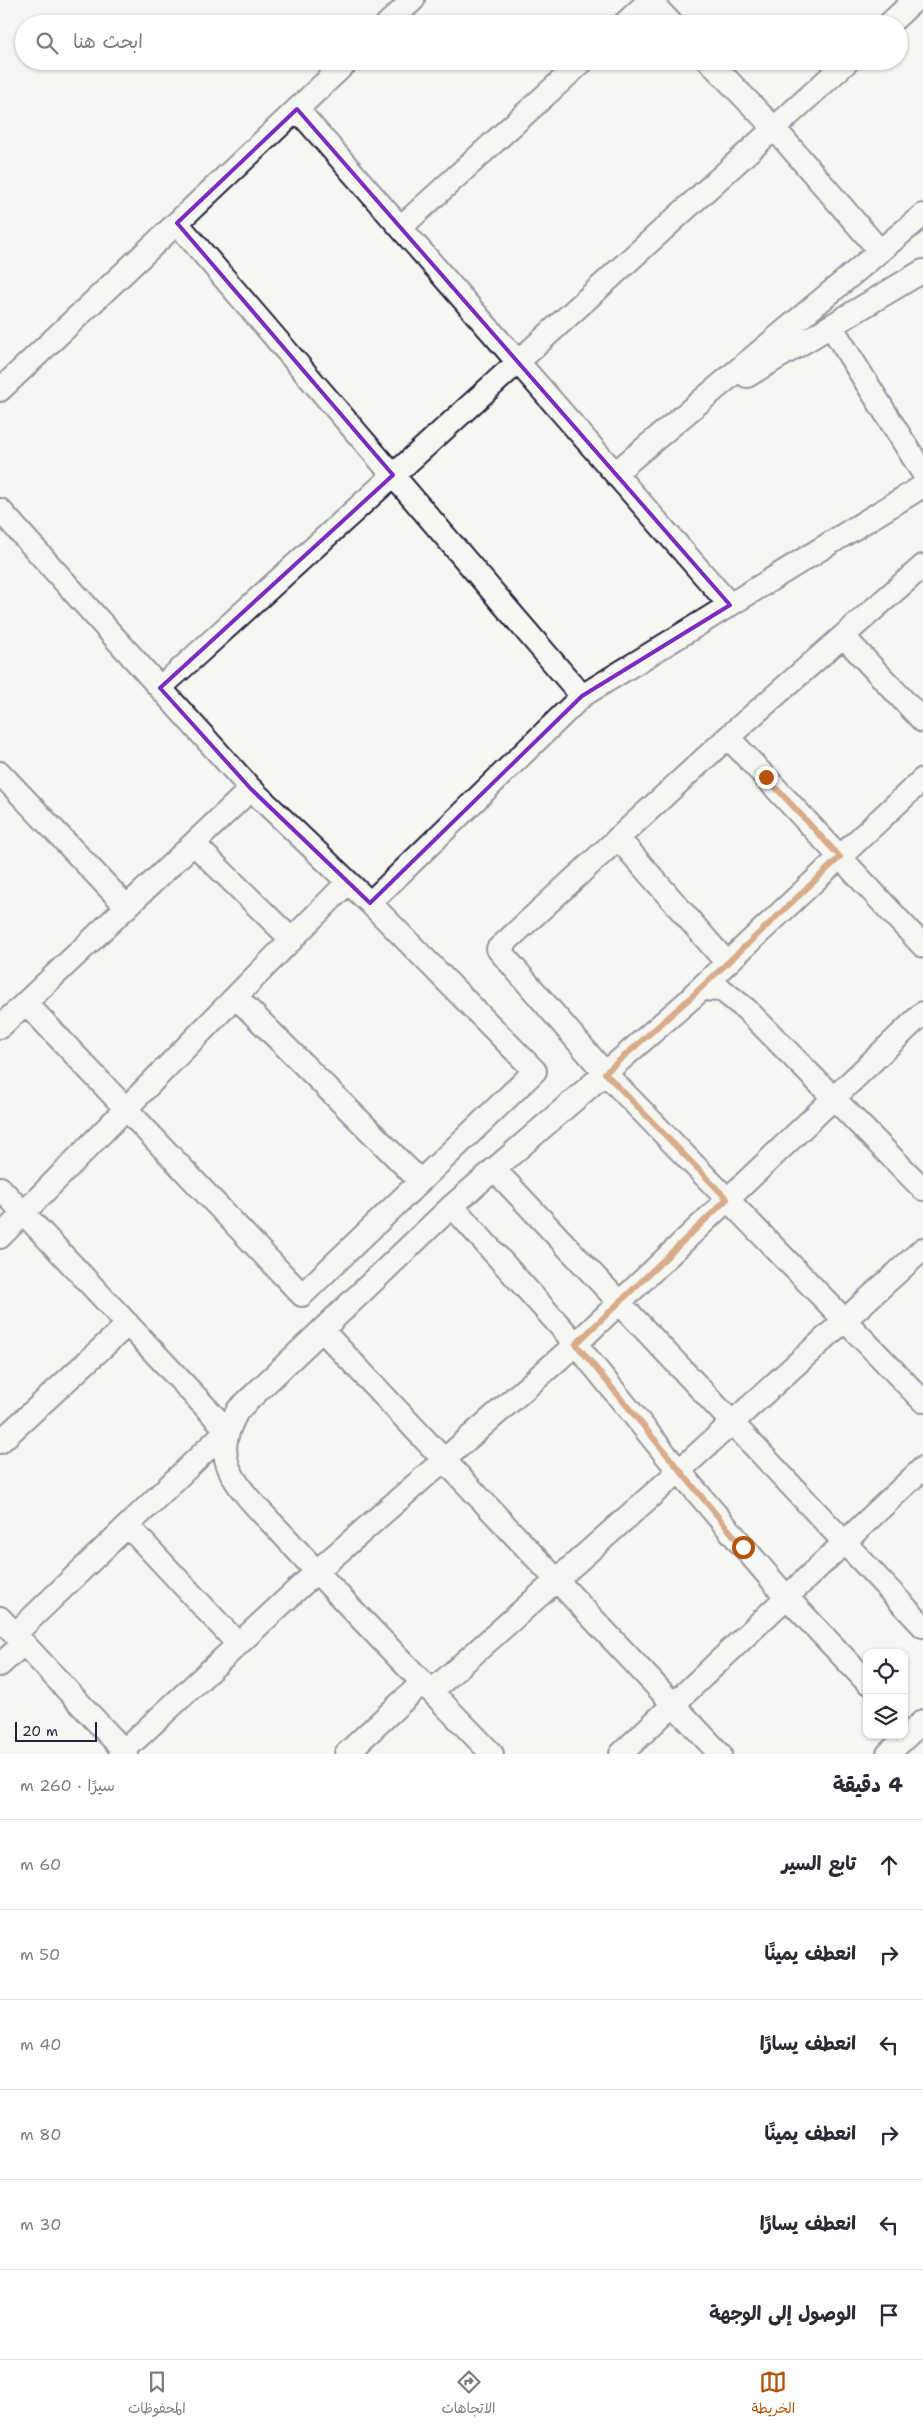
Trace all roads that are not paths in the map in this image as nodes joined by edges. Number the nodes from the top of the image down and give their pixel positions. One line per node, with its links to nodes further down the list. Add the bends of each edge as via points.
1 (413, 0): 4 (street)
2 (650, 0): 5 (street); 6 (street)
3 (915, 0): 7 (street)
4 (397, 15)
5 (634, 15)
6 (664, 15)
7 (899, 15)
8 (338, 70): 12 (street)
9 (573, 70): 16 (street)
10 (718, 70): 13 (street)
11 (838, 70): 13 (street)
12 (297, 109): 15 (street); 16 (street)
13 (774, 128): 17 (street); 20 (street)
14 (923, 216): 17 (street)
15 (177, 223): 21 (street); 25 (street)
16 (400, 227): 20 (street)
17 (880, 252): 22 (street)
18 (923, 271): 19 (street)
19 (831, 326): 22 (street); 24 (street)
20 (518, 362): 23 (street); 25 (street)
21 (0, 390)
22 (686, 413): 23 (street)
23 (615, 473): 29 (street)
24 (923, 473)
25 (393, 476): 31 (street); 32 (street)
26 (923, 486): 29 (street)
27 (0, 510): 31 (street)
28 (923, 566): 30 (street)
29 (730, 605): 32 (street)
30 (842, 636): 33 (street); 34 (street)
31 (160, 688): 37 (street)
32 (582, 696): 42 (street)
33 (923, 721)
34 (728, 737): 38 (street); 40 (street)
35 (0, 773): 43 (street)
36 (923, 779): 40 (street)
37 (251, 790): 39 (street); 41 (street)
38 (618, 838): 46 (street); 52 (street, via 498,949)
39 (194, 844): 43 (street); 44 (street)
40 (840, 857): 45 (street); 46 (street)
41 (348, 882): 42 (street); 44 (street)
42 (370, 903): 56 (street, via 535,1071)
43 (127, 907): 49 (street)
44 (292, 940): 47 (street)
45 (923, 946)
46 (727, 963): 48 (street)
47 (236, 997): 54 (street); 56 (street)
48 (689, 999): 52 (street); 53 (street, via 702,989 722,990 747,1010)
49 (26, 1003): 51 (street); 54 (street)
50 (923, 1013): 53 (street)
51 (0, 1027)
52 (605, 1073): 55 (street); 59 (street)
53 (833, 1097): 58 (street); 59 (street)
54 (127, 1110): 56 (street, via 302,1295); 61 (street)
55 (494, 1169): 60 (street); 64 (street)
56 (420, 1181)
57 (0, 1188): 61 (street)
58 (923, 1188)
59 (727, 1199): 64 (street); 65 (street)
60 (452, 1206): 67 (street); 68 (street)
61 (25, 1214): 62 (street); 66 (street)
62 (0, 1238)
63 (923, 1249): 65 (street)
64 (619, 1302): 68 (street); 70 (street)
65 (844, 1320): 69 (street); 70 (street)
66 (128, 1324): 71 (street); 72 (street)
67 (322, 1330): 71 (street, via 238,1410); 73 (street)
68 (576, 1344): 73 (street); 75 (street)
69 (923, 1401)
70 (732, 1422): 75 (street); 77 (street)
71 (227, 1430): 76 (street); 78 (street, via 225,1456 229,1469)
72 (0, 1442)
73 (444, 1460): 78 (street); 79 (street)
74 (923, 1468): 77 (street)
75 (679, 1471): 79 (street); 80 (street)
76 (128, 1526): 82 (street); 83 (street)
77 (845, 1543): 80 (street); 81 (street)
78 (316, 1572): 83 (street); 86 (street)
79 (556, 1580): 86 (street); 87 (street)
80 (788, 1598): 85 (street); 87 (street)
81 (923, 1626)
82 (13, 1632): 84 (street); 89 (street)
83 (238, 1644): 89 (street)
84 (0, 1665)
85 (863, 1678)
86 (428, 1686): 90 (street); 91 (street)
87 (673, 1705): 92 (street); 93 (street)
88 (913, 1724): 94 (street)
89 (124, 1753)
90 (346, 1754)
91 (492, 1754)
92 (621, 1754)
93 (720, 1754)
94 (888, 1754)

